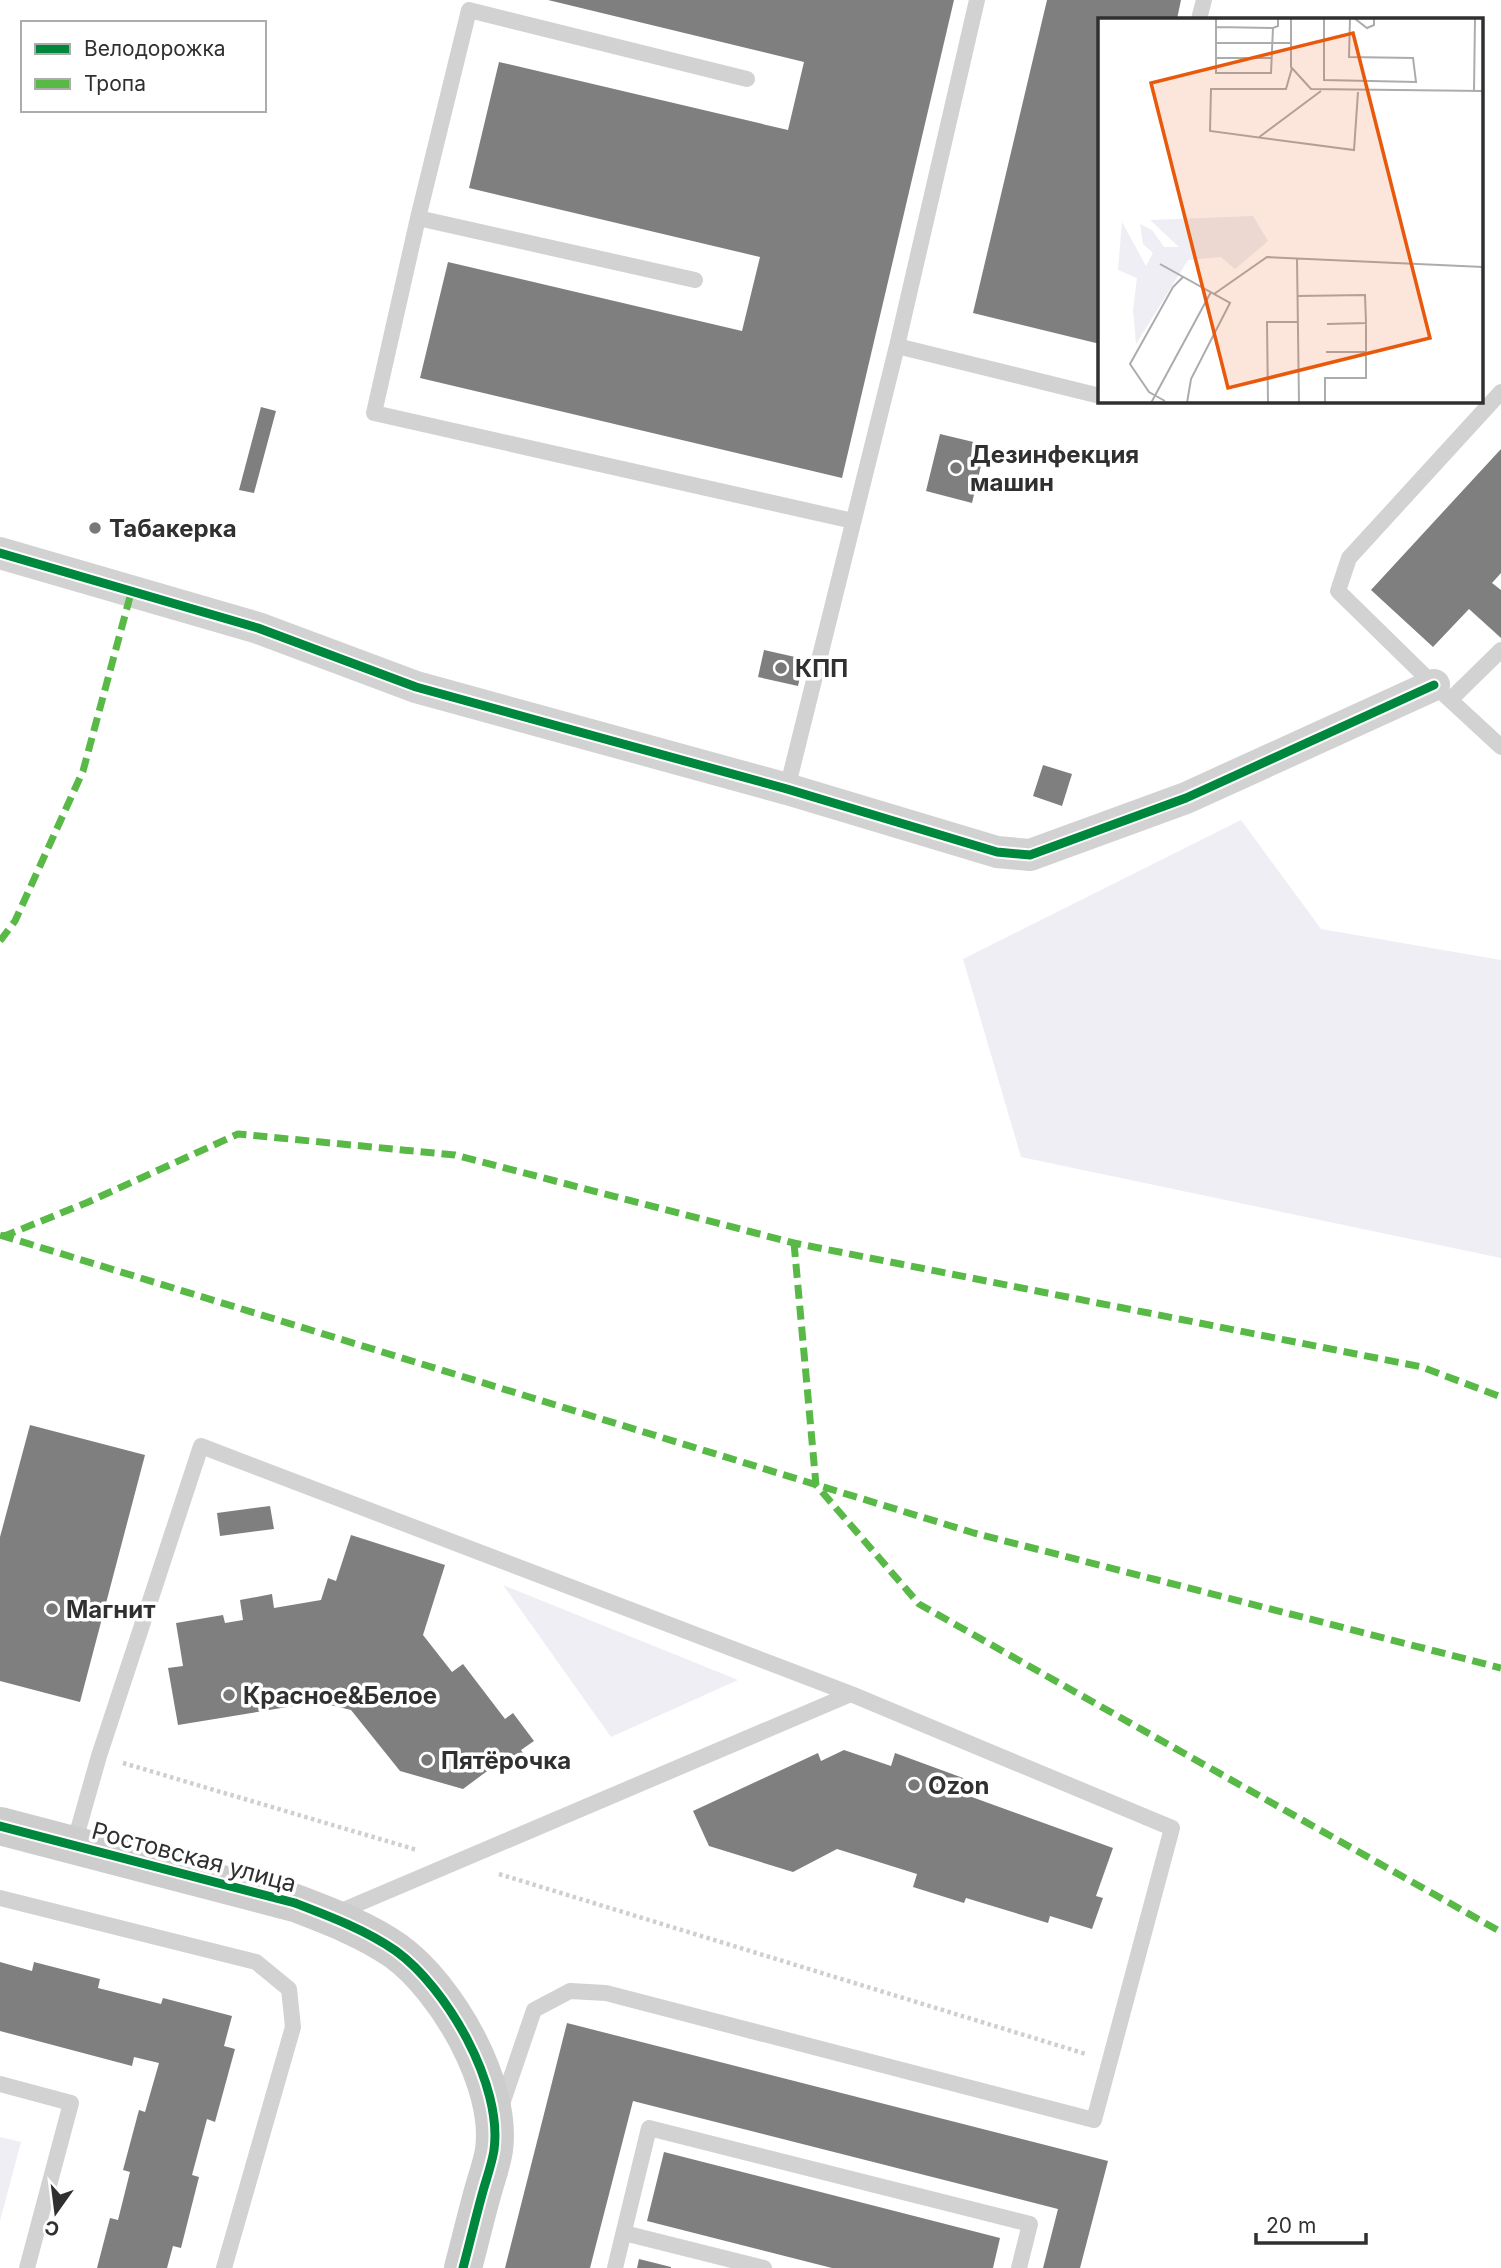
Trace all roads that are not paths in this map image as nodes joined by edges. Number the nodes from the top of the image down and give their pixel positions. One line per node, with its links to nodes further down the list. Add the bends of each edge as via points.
1 (977, 0): 8 (lane)
2 (1204, 0): 4 (lane)
3 (470, 5): 5 (lane); 6 (lane)
4 (1199, 18)
5 (747, 79)
6 (418, 218): 7 (lane); 11 (lane, via 374,413)
7 (695, 280)
8 (897, 346): 10 (lane); 11 (lane)
9 (1501, 392): 14 (lane, via 1349,558 1338,591)
10 (1098, 396)
11 (853, 521): 16 (lane)
12 (0, 553): 16 (street, via 258,628 416,687)
13 (1501, 650): 14 (lane)
14 (1442, 692): 15 (lane); 16 (street, via 1186,798 1031,855 997,852)
15 (1501, 747)
16 (787, 789)
17 (851, 1694): 19 (lane, via 201,1446); 21 (lane); 23 (lane, via 1172,1828 1094,2120 606,1993 570,1991 534,2010)
18 (0, 1826): 19 (street, Ростовская улица)
19 (74, 1844): 21 (street, Ростовская улица)
20 (0, 1898): 26 (lane, via 256,1962 289,1990 293,2027)
21 (329, 1916): 23 (street, Ростовская улица, via 396,1951 439,1994 482,2068)
22 (0, 2084): 25 (lane, via 71,2102)
23 (494, 2128): 27 (street, Ростовская улица, via 494,2149)
24 (624, 2234): 28 (lane); 29 (lane); 30 (lane, via 649,2128 1030,2224)
25 (27, 2268)
26 (224, 2268)
27 (463, 2268)
28 (615, 2268)
29 (764, 2268)
30 (1019, 2268)

